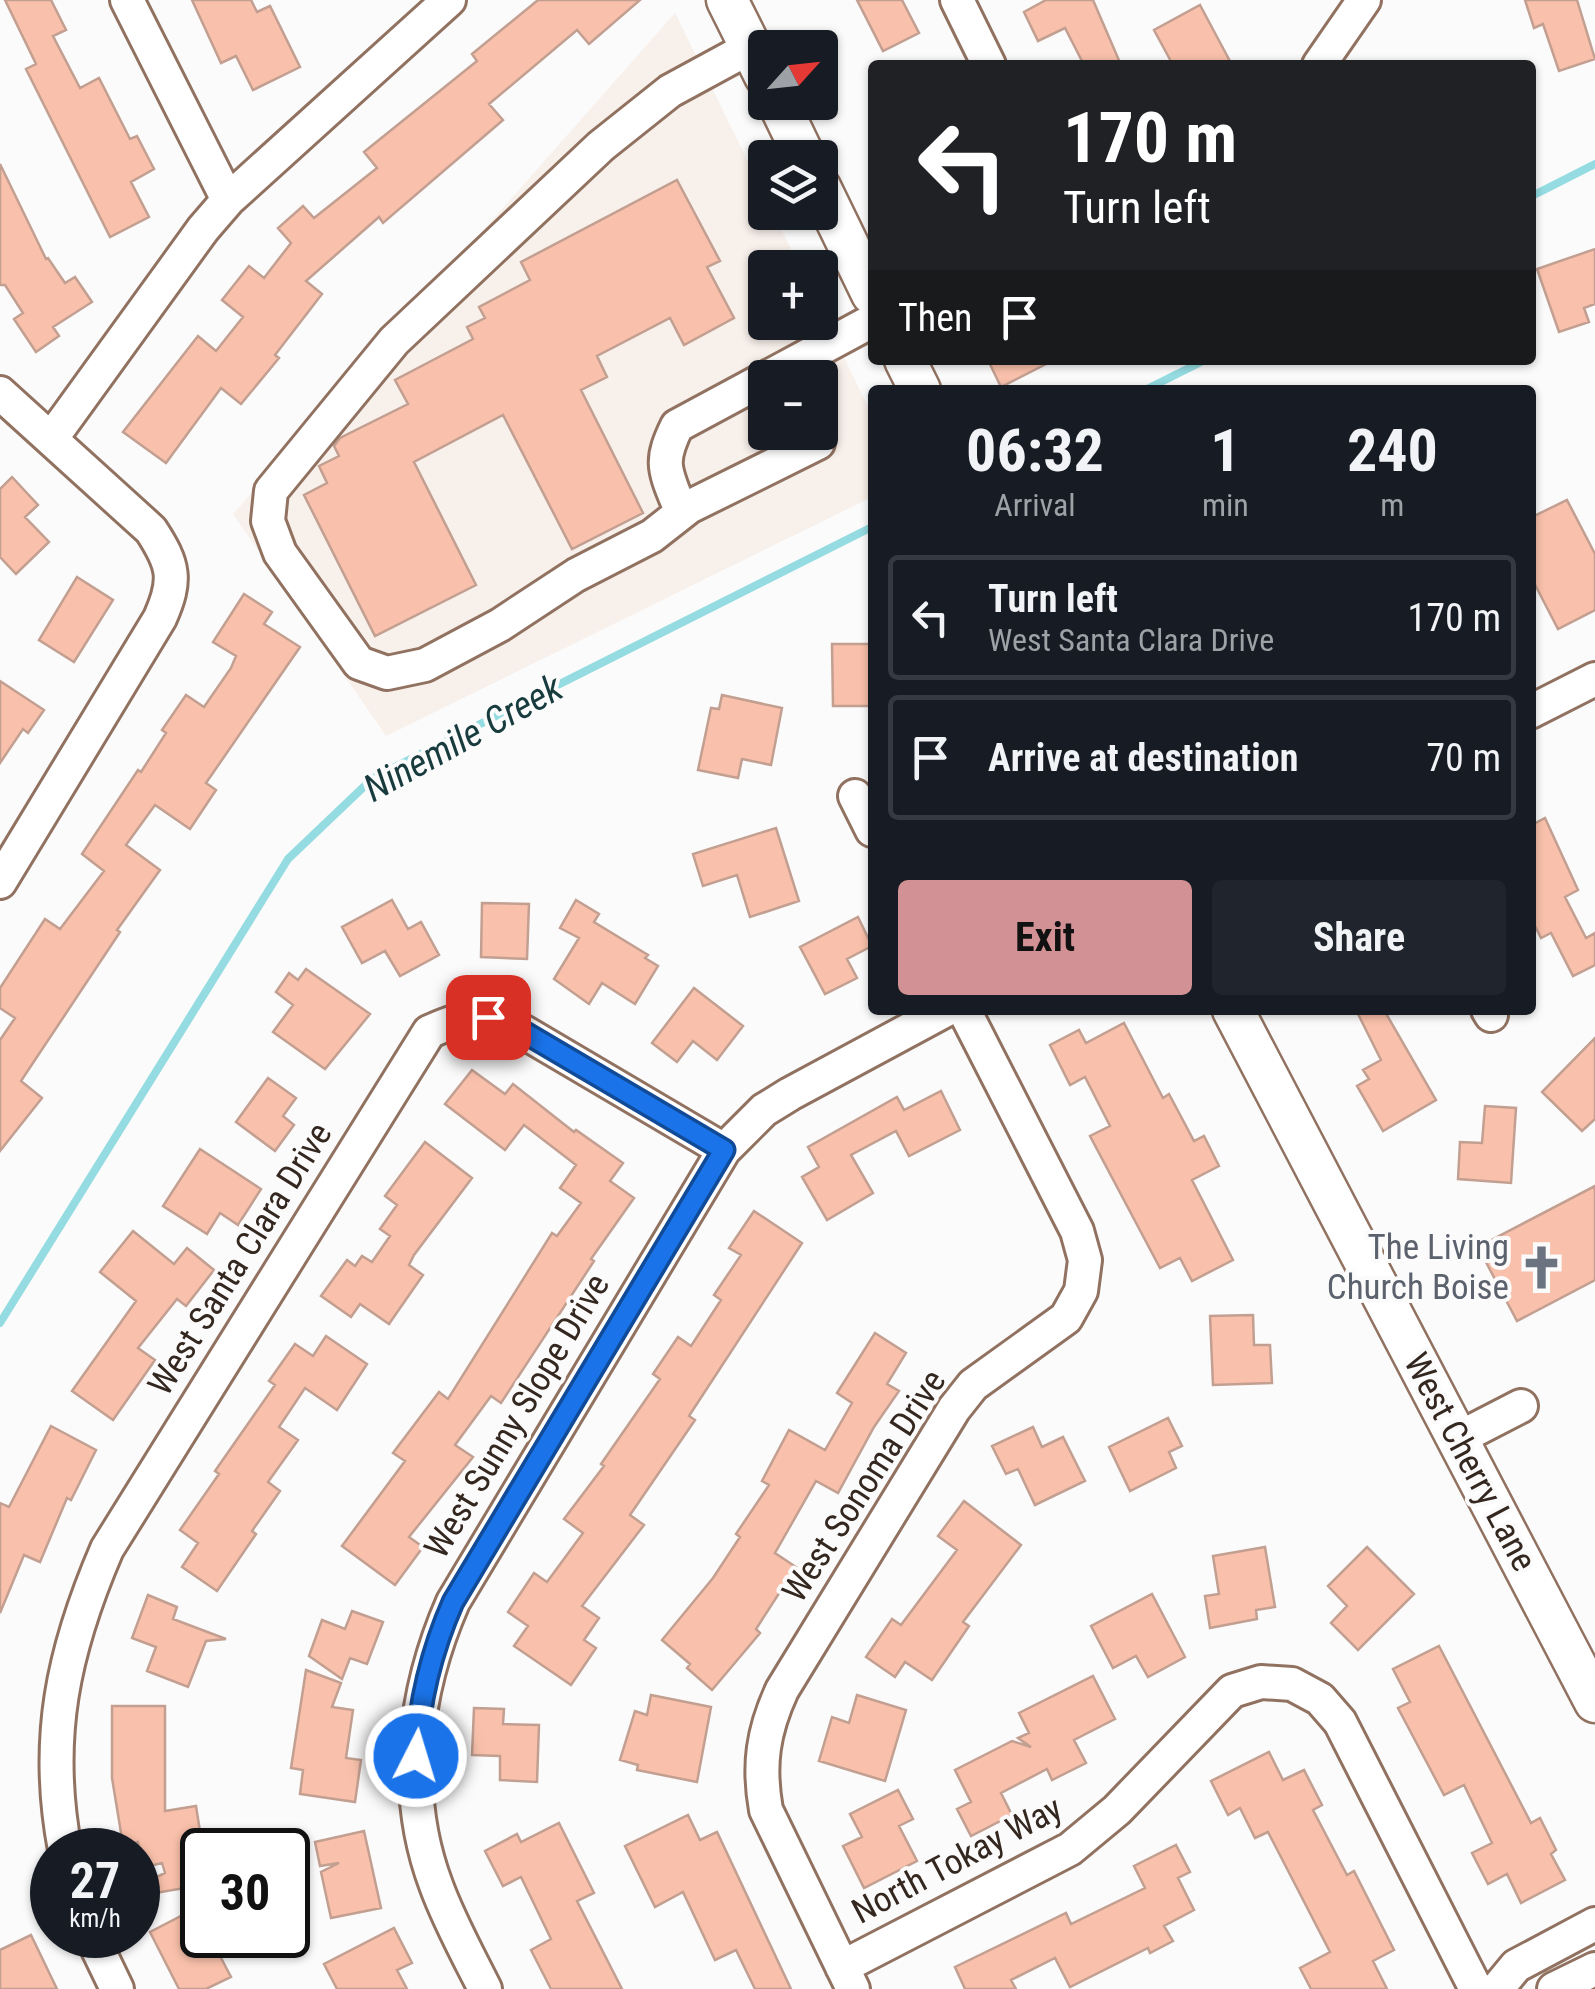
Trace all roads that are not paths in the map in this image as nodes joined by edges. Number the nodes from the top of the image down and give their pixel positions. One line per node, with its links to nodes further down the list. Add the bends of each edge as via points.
1 (127, 0): 10 (street)
2 (449, 0): 10 (street)
3 (727, 0): 6 (main road)
4 (957, 0): 7 (street)
5 (1364, 0): 8 (street)
6 (748, 42)
7 (987, 60)
8 (1322, 60)
9 (748, 65): 19 (street, via 670,91 601,146 394,341 272,492 268,522 280,553 359,663 387,673 425,665 500,625)
10 (228, 200): 17 (street)
11 (838, 225): 12 (main road)
12 (868, 286)
13 (868, 323): 14 (street)
14 (806, 360)
15 (748, 391): 19 (street, via 677,426 664,453 664,472 677,501)
16 (0, 393): 17 (street)
17 (51, 439): 24 (street, via 151,530 164,549 173,590)
18 (802, 450): 19 (street)
19 (689, 508)
20 (1595, 679): 21 (street)
21 (1536, 709)
22 (855, 796): 23 (street)
23 (868, 822)
24 (10, 843): 25 (street)
25 (0, 882)
26 (937, 1015): 29 (street, West Sunny Slope Drive, via 764,1110)
27 (967, 1015): 37 (street, West Sonoma Drive, via 1076,1231 1084,1260 1081,1291 1066,1318 974,1385 954,1409 769,1718 761,1764 766,1810)
28 (1236, 1015): 31 (main road, West Cherry Lane)
29 (724, 1150): 33 (street, West Santa Clara Drive, via 517,1028 488,1017 457,1018 429,1032 107,1549 65,1672 57,1735); 39 (street, West Sunny Slope Drive, via 468,1574 430,1661 417,1724 420,1819 434,1881)
30 (1521, 1406): 31 (street)
31 (1457, 1439): 32 (main road, West Cherry Lane)
32 (1595, 1702)
33 (62, 1828)
34 (1595, 1924): 41 (street, via 1516,1966)
35 (102, 1958): 38 (street)
36 (1595, 1970): 42 (street)
37 (847, 1978): 40 (street, North Tokay Way, via 1070,1850 1232,1691 1262,1682 1292,1684 1320,1698 1340,1722)
38 (117, 1989)
39 (485, 1989)
40 (1476, 1989)
41 (1497, 1989)
42 (1554, 1989)

